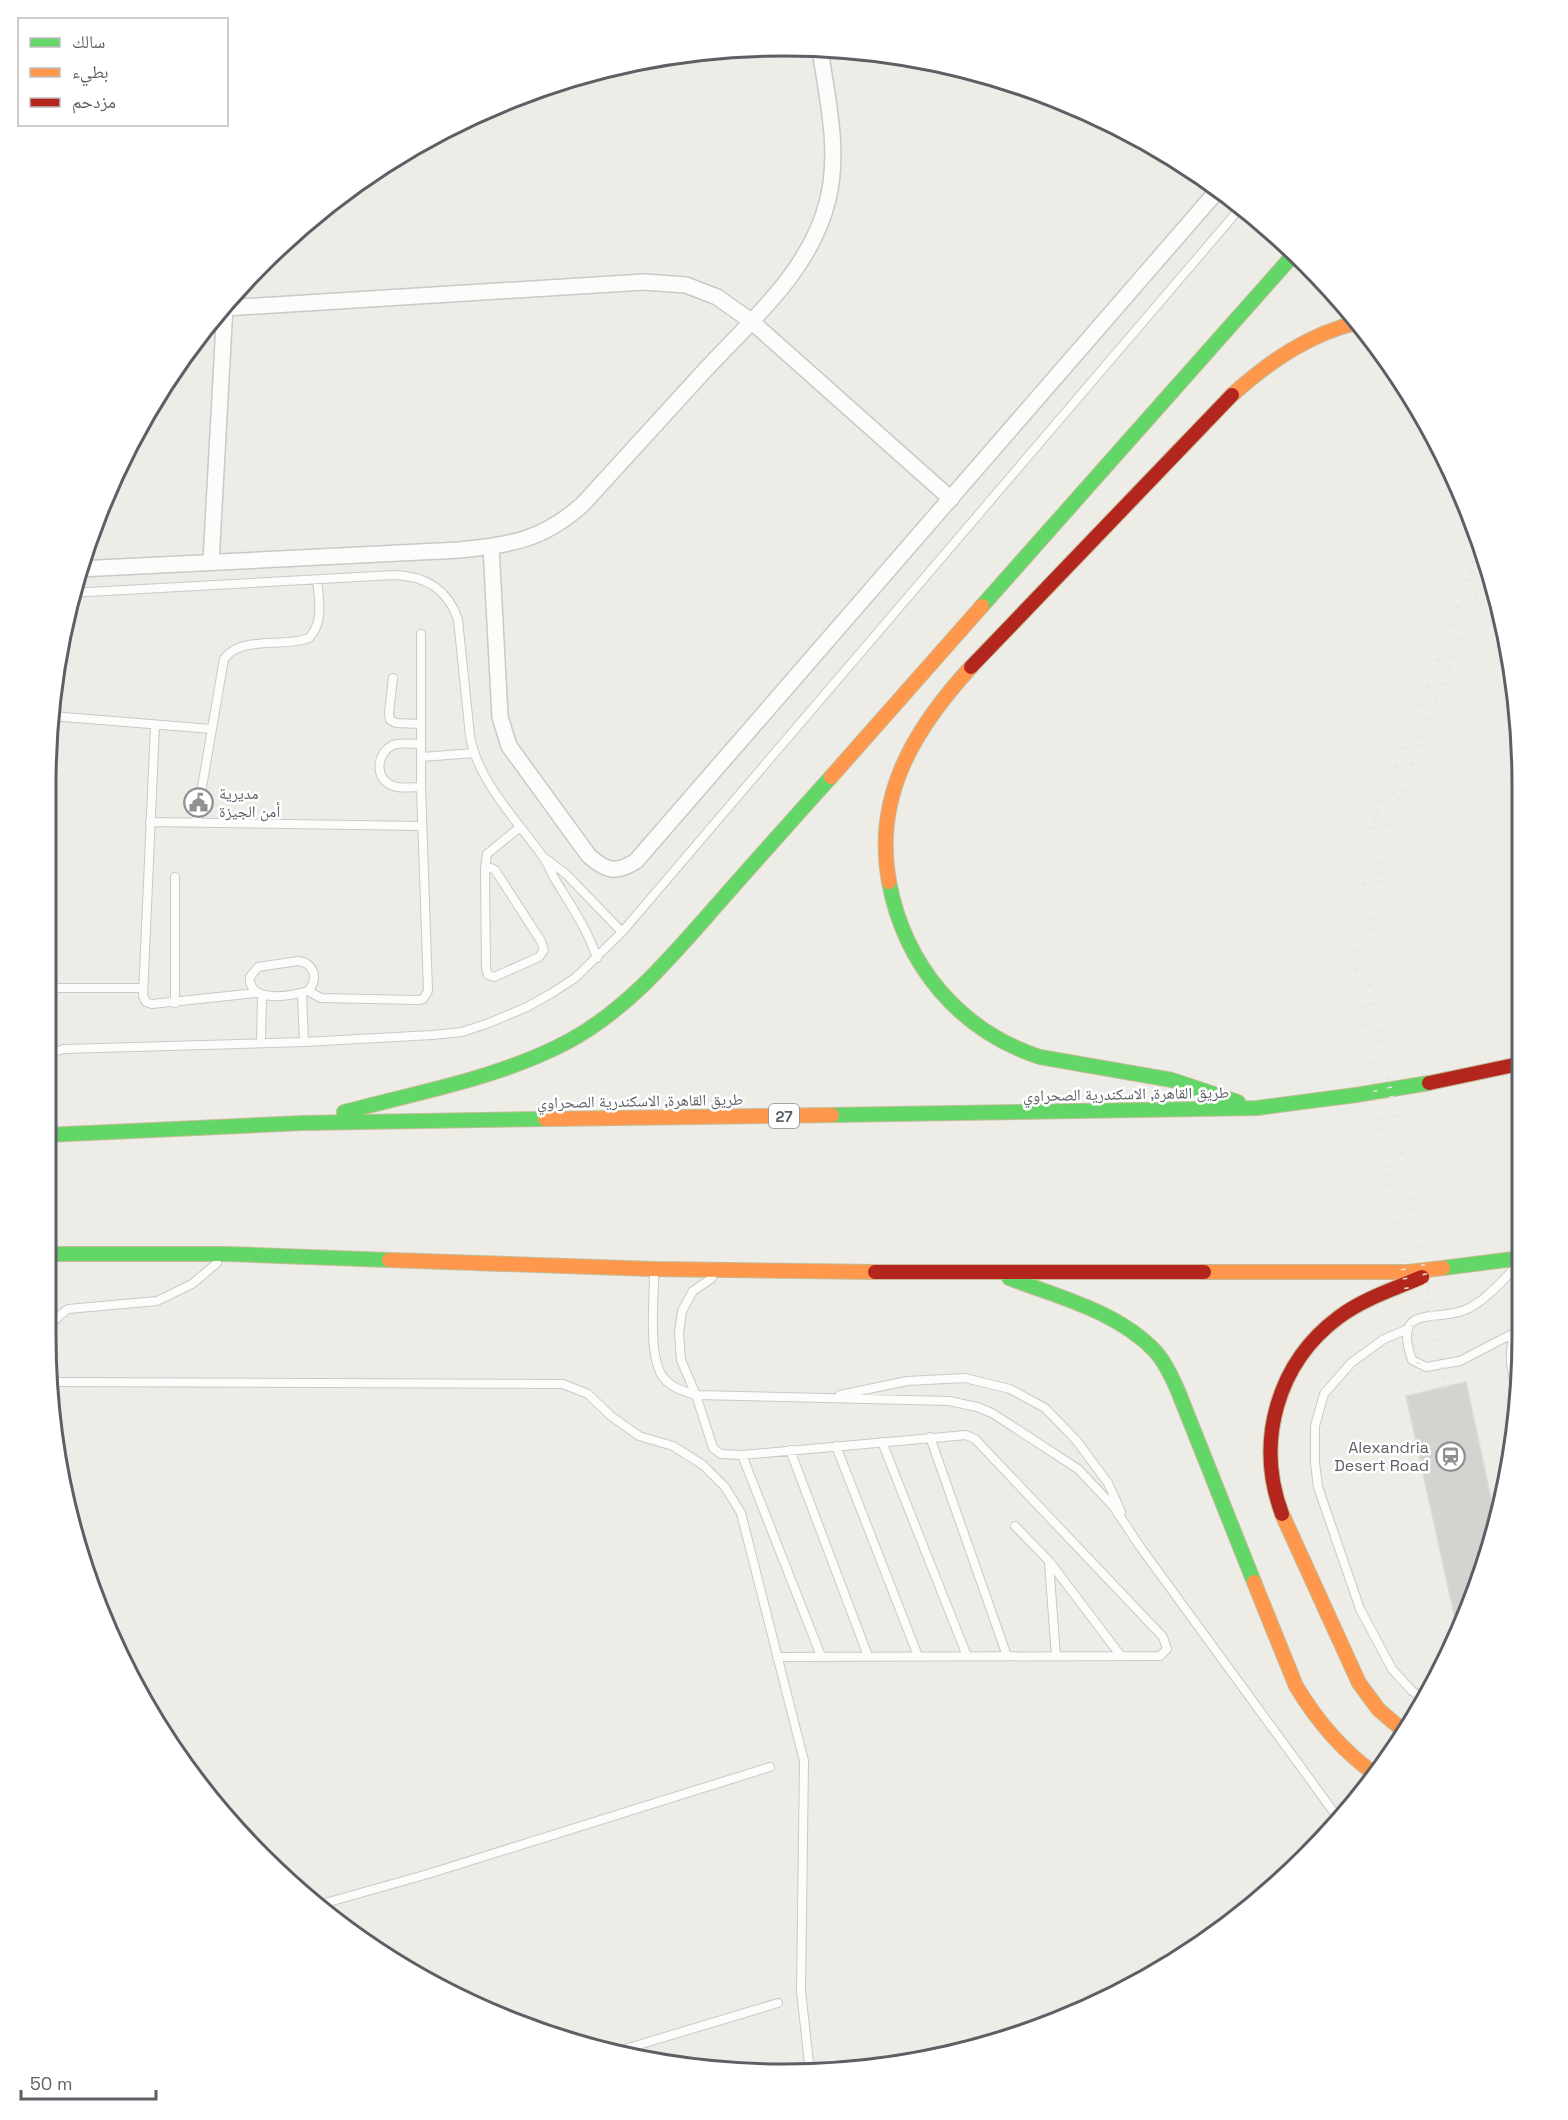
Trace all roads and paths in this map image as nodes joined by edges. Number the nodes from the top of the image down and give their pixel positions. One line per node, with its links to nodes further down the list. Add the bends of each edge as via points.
1 (821, 57): 7 (street, via 833,165 828,198 818,232 802,262)
2 (1213, 196): 9 (street)
3 (1236, 213): 32 (lane)
4 (1290, 260): 44 (highway, via 664,965 614,1011 568,1042 518,1064)
5 (234, 306): 7 (street, via 644,282 686,285 717,297)
6 (224, 318): 11 (street)
7 (751, 321): 9 (street); 10 (street, via 566,520 532,537)
8 (1349, 325): 43 (highway, via 1296,346 1227,400 931,714 905,758 891,803 889,884 900,925 923,970 943,997 965,1017 1005,1044 1036,1054 1175,1081)
9 (951, 499): 10 (street, via 636,861 614,870 602,867 589,856 504,736)
10 (491, 547): 11 (street)
11 (211, 562): 12 (street)
12 (88, 569)
13 (317, 580): 14 (lane); 20 (lane, via 319,618 309,638 238,647 228,654 222,665); 22 (lane, via 406,576 428,582 448,598 459,620)
14 (81, 592)
15 (421, 634): 19 (lane)
16 (393, 678): 19 (lane, via 390,720)
17 (59, 717): 18 (lane)
18 (155, 724): 20 (lane); 25 (lane)
19 (421, 724): 21 (lane)
20 (211, 729): 26 (lane)
21 (421, 744): 23 (lane); 24 (lane, via 394,745 380,760 385,781 402,788)
22 (475, 753): 23 (lane); 28 (lane, via 487,779)
23 (421, 757): 24 (lane)
24 (421, 787): 27 (lane)
25 (150, 822): 26 (lane); 35 (lane)
26 (196, 822): 27 (lane)
27 (422, 826): 36 (lane, via 426,995 418,1000 321,998)
28 (520, 827): 29 (lane); 30 (lane, via 487,854)
29 (544, 859): 32 (lane, via 566,874); 33 (lane, via 589,934)
30 (485, 869): 30 (lane, via 486,968 488,975 494,977 539,957 544,950 495,870)
31 (175, 877): 38 (lane)
32 (622, 932): 33 (lane)
33 (597, 958): 40 (lane, via 544,998 462,1032)
34 (56, 988): 35 (lane)
35 (142, 988): 38 (lane, via 149,1004)
36 (305, 992): 37 (lane); 37 (lane, via 315,978 314,972 298,961 252,971 249,983); 40 (lane)
37 (259, 994): 38 (lane); 39 (lane)
38 (175, 1003)
39 (261, 1042): 40 (lane); 41 (lane)
40 (304, 1042)
41 (56, 1051)
42 (1512, 1066): 43 (highway, طريق القاهرة, الاسكندرية الصحراوي / 27, via 1453,1080)
43 (1257, 1108): 44 (highway, طريق القاهرة, الاسكندرية الصحراوي / 27)
44 (303, 1123): 45 (highway, طريق القاهرة, الاسكندرية الصحراوي / 27)
45 (56, 1135)
46 (56, 1254): 47 (highway)
47 (227, 1254): 50 (highway); 54 (lane, via 176,1294 157,1301 68,1309)
48 (1512, 1258): 49 (highway)
49 (1441, 1268): 53 (highway, via 1408,1272); 79 (highway, via 1357,1305 1311,1341 1281,1390 1269,1446 1278,1503 1359,1683)
50 (653, 1269): 51 (highway); 60 (lane, via 654,1354 658,1368 664,1379 678,1389)
51 (726, 1269): 53 (highway); 60 (lane, via 693,1291 682,1311 681,1360)
52 (1512, 1271): 55 (lane, via 1488,1295 1465,1310 1426,1315)
53 (996, 1273): 81 (highway, via 1105,1317 1145,1342 1163,1361 1296,1686 1341,1749)
54 (56, 1318)
55 (1408, 1329): 56 (lane, via 1406,1344 1412,1360 1426,1366 1460,1361); 78 (lane, via 1384,1339 1351,1363 1324,1394 1316,1426 1315,1463 1318,1487 1360,1610 1392,1669)
56 (1512, 1335)
57 (1512, 1346): 58 (lane)
58 (1511, 1368)
59 (57, 1382): 77 (lane, via 563,1384 576,1388 639,1436 689,1455 724,1487 741,1513)
60 (696, 1395): 61 (lane); 66 (lane, via 713,1448 721,1454)
61 (826, 1398): 68 (lane, via 949,1401 992,1413 1078,1469); 68 (lane, via 907,1381 965,1378 1010,1389 1045,1408 1076,1440 1108,1483)
62 (930, 1437): 63 (lane); 74 (lane); 76 (lane, via 966,1435 975,1439 1163,1637 1167,1649 1160,1656)
63 (882, 1442): 64 (lane); 73 (lane)
64 (836, 1446): 65 (lane); 72 (lane)
65 (790, 1450): 66 (lane); 71 (lane)
66 (742, 1455): 70 (lane)
67 (1015, 1526): 69 (lane)
68 (1128, 1527): 82 (lane)
69 (1049, 1561): 75 (lane); 76 (lane)
70 (820, 1656): 71 (lane); 77 (lane)
71 (868, 1656): 72 (lane)
72 (918, 1656): 73 (lane)
73 (967, 1656): 74 (lane)
74 (1007, 1656): 75 (lane)
75 (1056, 1656): 76 (lane)
76 (1121, 1656)
77 (777, 1657): 86 (lane, via 804,1761 801,1991)
78 (1418, 1695)
79 (1399, 1727)
80 (770, 1767): 83 (lane)
81 (1369, 1770)
82 (1335, 1813)
83 (327, 1903)
84 (778, 2003): 85 (lane)
85 (629, 2048)
86 (809, 2063)

